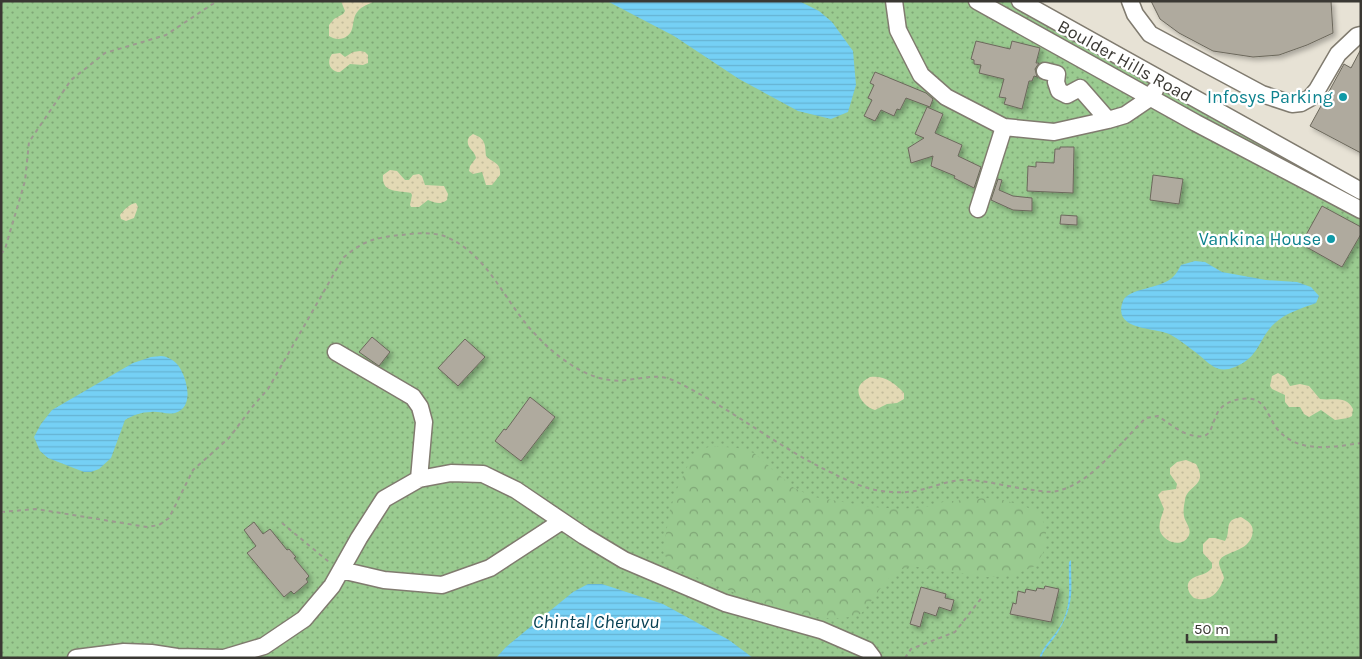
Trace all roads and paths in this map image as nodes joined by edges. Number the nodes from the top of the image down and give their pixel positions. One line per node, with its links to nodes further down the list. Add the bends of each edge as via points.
1 (217, 1): 15 (path, via 166,35 105,54 71,80 29,142 25,181)
2 (894, 1): 11 (lane, via 898,30 921,76 946,97)
3 (977, 1): 9 (lane, Boulder Hills Road)
4 (1020, 1): 8 (lane, Boulder Hills Road)
5 (1130, 1): 6 (lane, via 1150,34 1262,94 1292,104 1310,98 1338,54)
6 (1361, 35)
7 (1046, 70): 10 (lane, via 1057,74 1059,91 1068,95 1080,88)
8 (1162, 79): 9 (lane); 12 (lane, Boulder Hills Road)
9 (1150, 98): 10 (lane, via 1124,115); 14 (lane, Boulder Hills Road)
10 (1108, 120): 11 (lane, via 1054,132)
11 (1004, 127): 13 (lane)
12 (1361, 190)
13 (978, 209)
14 (1361, 210)
15 (1, 254)
16 (336, 352): 18 (lane, via 413,396 420,406 424,422)
17 (1361, 443): 19 (path, via 1326,448 1305,446 1278,430 1255,399 1245,398 1232,401 1219,410 1212,429 1206,435 1185,433 1158,416 1146,418 1092,473 1056,491 970,480 902,493 879,491 858,485 806,460 676,381 649,376 624,381 586,374 537,337 478,258 442,236 418,233 375,239 356,246 343,258 268,389 229,438 193,470 169,518 160,525 147,527 36,509)
18 (419, 478): 20 (lane, via 452,473 483,474 516,490); 22 (lane, via 384,499)
19 (1, 512)
20 (562, 522): 22 (lane, via 490,568 442,585 384,580); 26 (lane, via 624,560 725,603 821,630 867,650)
21 (282, 523): 22 (path)
22 (341, 570): 25 (lane, via 304,619 264,646)
23 (983, 596): 27 (path, via 955,632 911,649)
24 (76, 658): 25 (lane, via 124,652)
25 (224, 658)
26 (873, 658)
27 (905, 658)

